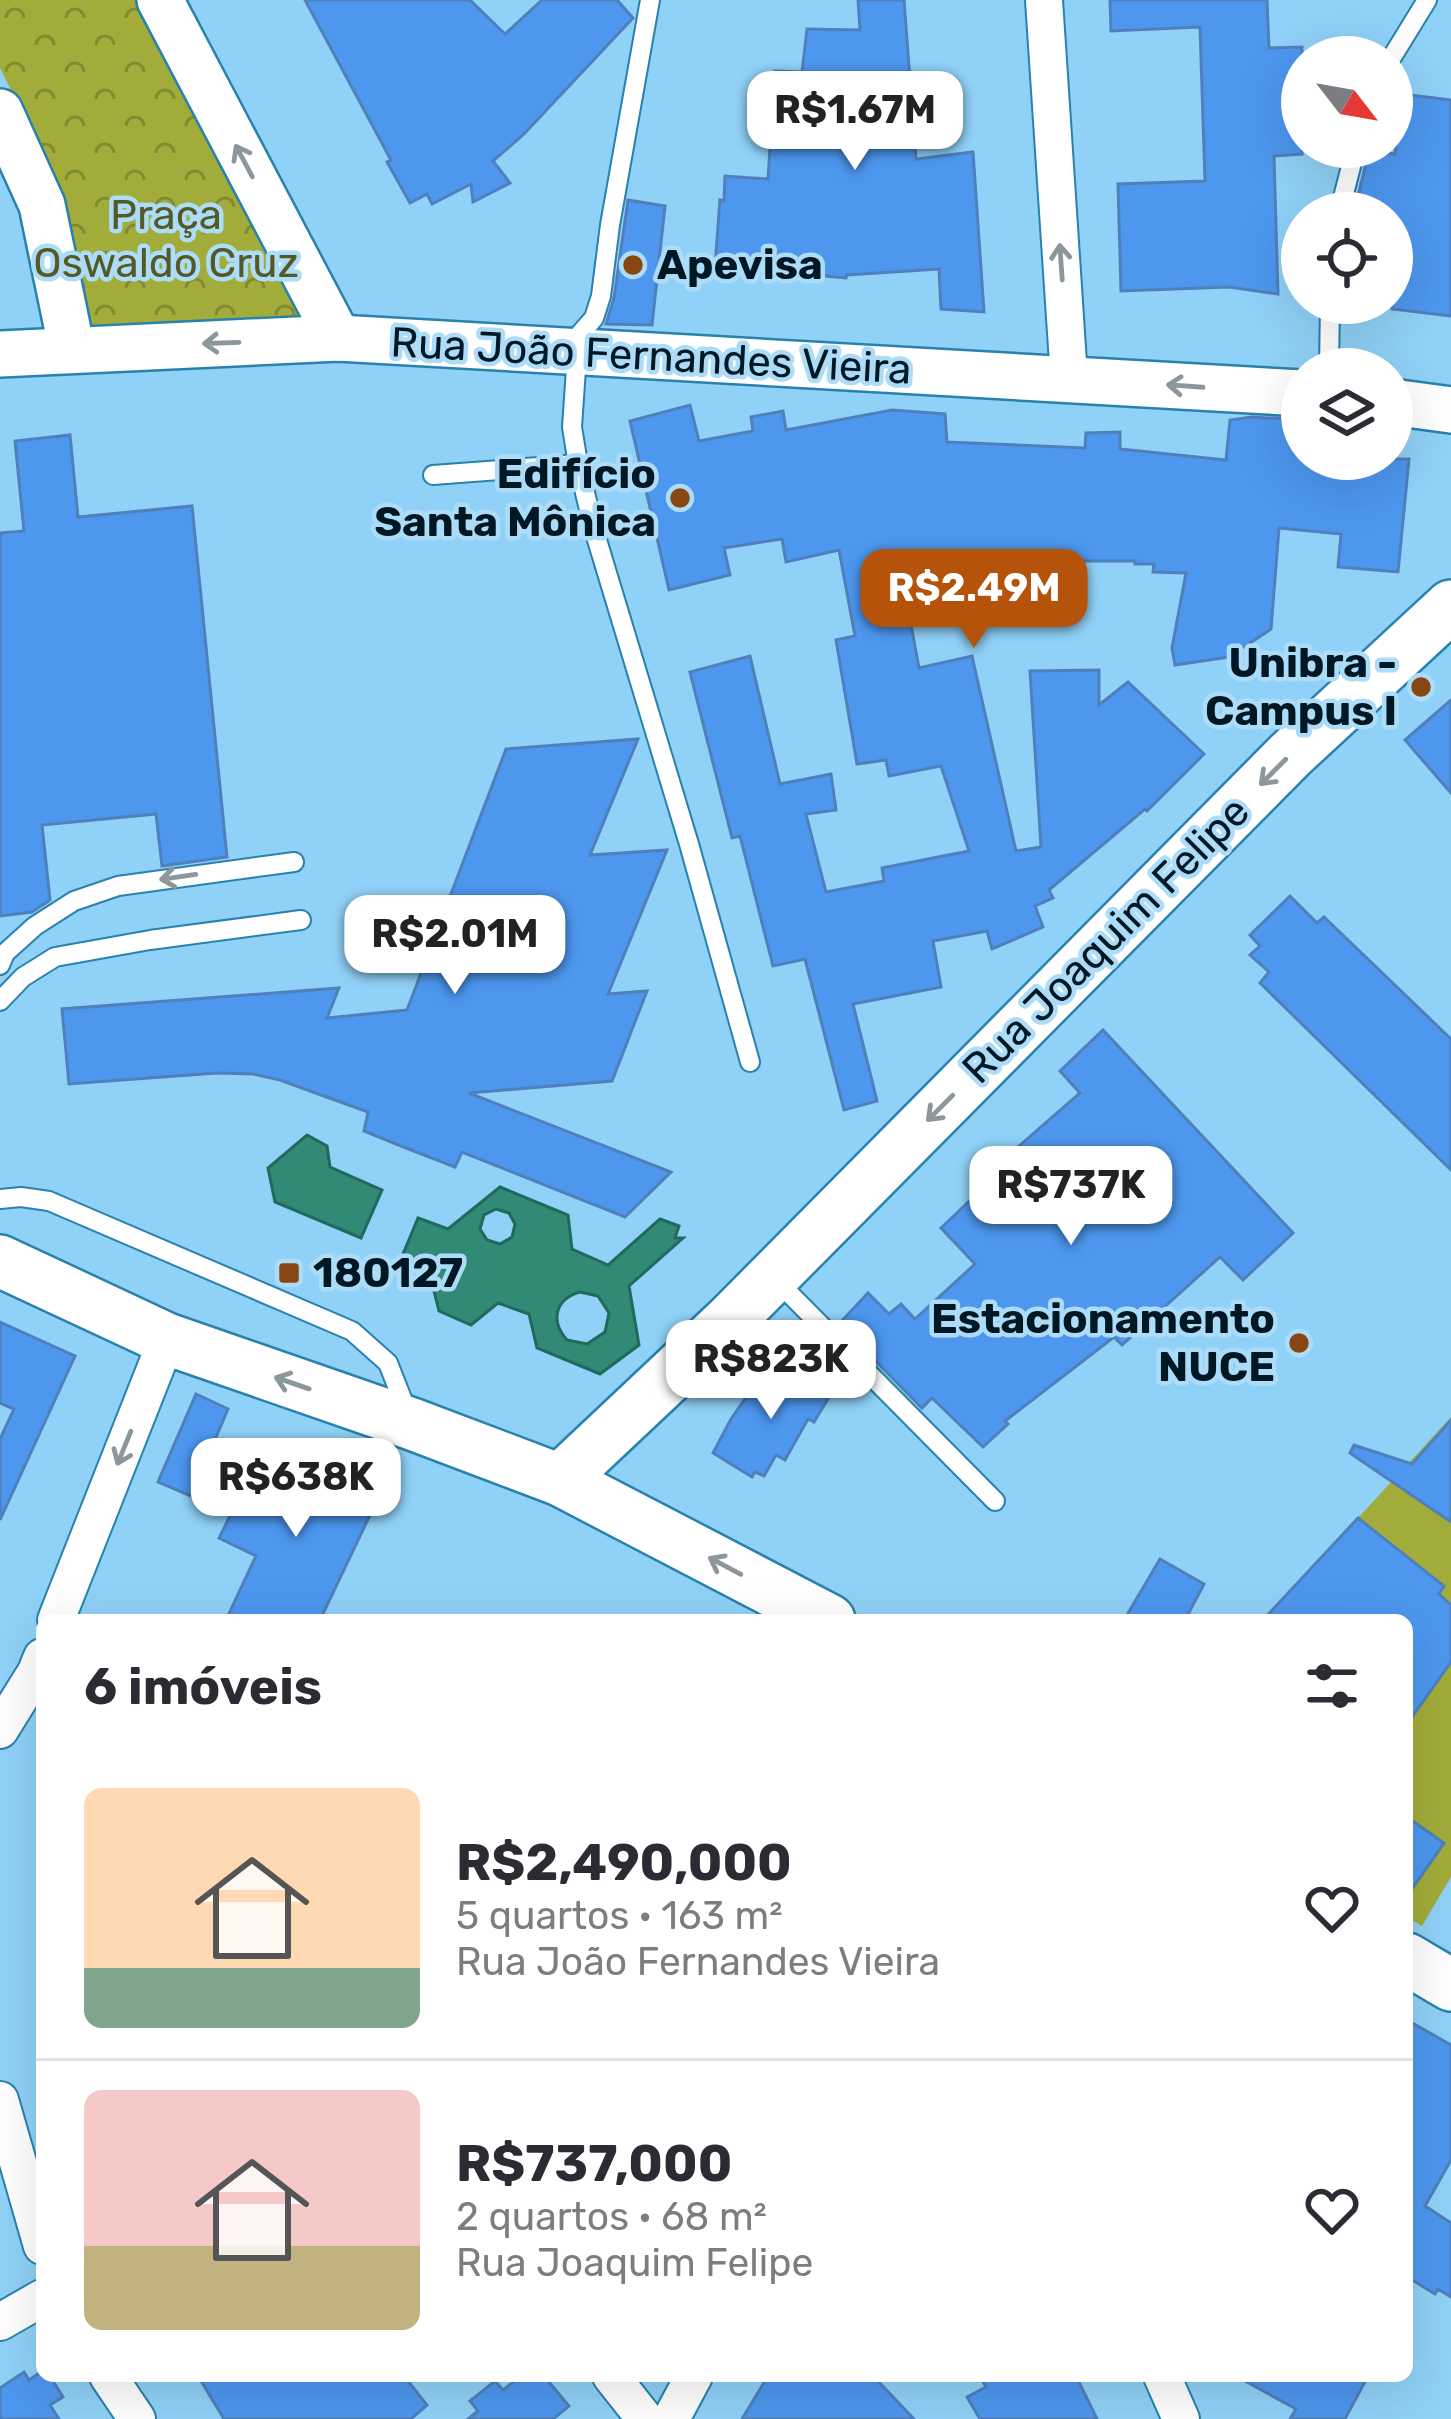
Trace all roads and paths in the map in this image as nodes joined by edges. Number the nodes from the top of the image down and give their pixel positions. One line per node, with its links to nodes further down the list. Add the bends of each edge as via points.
1 (160, 0): 7 (street, one-way to 1)
2 (650, 0): 10 (lane, via 601,296)
3 (1044, 0): 11 (street, one-way to 3)
4 (1426, 0): 5 (lane)
5 (1405, 36)
6 (0, 112): 8 (street, via 42,205)
7 (338, 338): 8 (street, Rua João Fernandes Vieira, one-way to 8); 10 (street, Rua João Fernandes Vieira)
8 (72, 350): 9 (street, Rua João Fernandes Vieira)
9 (0, 354)
10 (577, 354): 11 (street, Rua João Fernandes Vieira); 15 (lane)
11 (1069, 378): 12 (street, Rua João Fernandes Vieira, one-way to 11)
12 (1281, 392)
13 (1413, 405): 14 (street)
14 (1451, 410)
15 (578, 464): 16 (lane); 22 (lane)
16 (433, 475)
17 (1451, 606): 26 (main road, Rua Joaquim Felipe, one-way to 26, via 1290,755)
18 (294, 862): 20 (lane, one-way to 20, via 118,886 74,901 34,926)
19 (301, 920): 21 (lane, via 55,957)
20 (0, 965)
21 (0, 1001)
22 (750, 1062)
23 (0, 1182): 24 (lane)
24 (0, 1198): 28 (lane, via 49,1201 352,1331 388,1363)
25 (0, 1261): 27 (main road)
26 (772, 1276): 29 (main road, Rua Joaquim Felipe); 30 (lane)
27 (167, 1340): 28 (main road, one-way to 27); 31 (street, one-way to 31)
28 (412, 1424): 29 (main road)
29 (560, 1480): 32 (main road, one-way to 29)
30 (995, 1502)
31 (58, 1614)
32 (817, 1614)
33 (36, 1675): 34 (street)
34 (0, 1730)
35 (1413, 1963): 36 (main road)
36 (1451, 1985)
37 (0, 2099): 38 (street)
38 (36, 2225)
39 (36, 2301): 40 (street)
40 (0, 2321)
41 (112, 2382): 45 (street)
42 (615, 2382): 46 (street)
43 (691, 2382): 47 (street)
44 (1165, 2382): 48 (street)
45 (137, 2419)
46 (645, 2419)
47 (671, 2419)
48 (1181, 2419)

